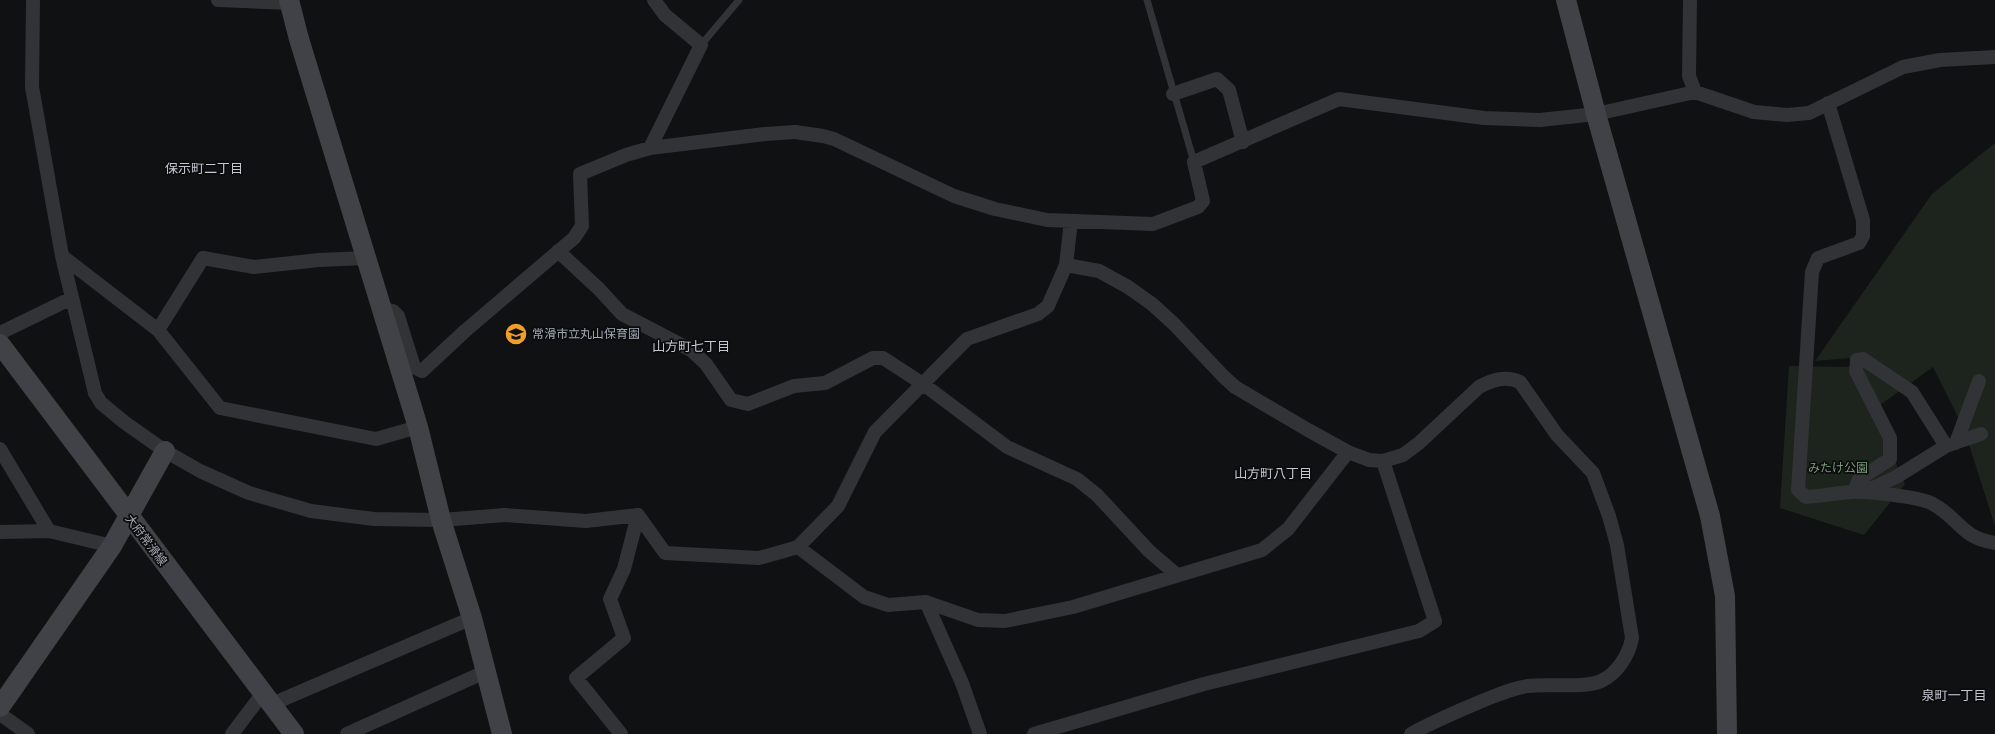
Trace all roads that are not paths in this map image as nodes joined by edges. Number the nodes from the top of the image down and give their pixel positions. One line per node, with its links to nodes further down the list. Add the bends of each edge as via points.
1 (34, 0): 20 (street, via 32,87)
2 (218, 0): 8 (street)
3 (654, 0): 9 (street, via 665,15)
4 (738, 0): 9 (lane)
5 (1147, 0): 12 (lane)
6 (1566, 0): 14 (street)
7 (1690, 0): 11 (street, via 1689,76)
8 (289, 1): 21 (street)
9 (701, 44): 16 (street)
10 (1995, 57): 13 (street, via 1940,60 1903,67)
11 (1696, 92): 13 (street, via 1754,112 1787,115 1809,113); 14 (street)
12 (1174, 94): 15 (street, via 1217,79 1229,90); 17 (lane)
13 (1828, 104): 37 (street, via 1863,220 1863,236 1859,243 1818,258 1812,272 1798,490 1806,497)
14 (1596, 114): 15 (street, via 1540,120 1484,118 1339,99); 62 (street, via 1700,478 1718,556 1725,596)
15 (1243, 142): 17 (street)
16 (650, 148): 18 (street, via 780,132 823,136 954,196 1025,216); 19 (street, via 580,174 582,226 574,238)
17 (1194, 162): 18 (street, via 1203,201 1198,207 1153,224)
18 (1071, 221): 22 (street)
19 (558, 251): 24 (street, via 422,371 414,368 398,316); 29 (street, via 622,314 691,350 706,364 731,400 748,404 794,386 825,383 873,358 883,358)
20 (62, 256): 23 (street); 25 (street)
21 (366, 258): 24 (street); 25 (street, via 254,267 203,258)
22 (1066, 265): 29 (street, via 1048,306 1038,314 967,339); 35 (street, via 1099,271 1128,287 1174,324 1235,387)
23 (72, 298): 26 (street); 34 (street, via 94,393 101,403 124,422)
24 (383, 309): 30 (street)
25 (158, 330): 30 (street, via 220,408 376,439)
26 (0, 334)
27 (0, 344): 39 (street, 大府常滑線)
28 (1979, 381): 32 (street)
29 (923, 384): 45 (street, via 875,432 838,506); 46 (street, via 1007,447 1077,479 1097,495 1149,551)
30 (418, 428): 40 (street)
31 (1981, 434): 32 (street)
32 (1951, 444): 37 (street, via 1896,477 1875,487); 37 (street, via 1912,392 1863,359 1857,360 1856,371 1890,438 1890,459 1859,479)
33 (0, 448): 41 (street)
34 (165, 451): 39 (street); 40 (street, via 235,488 311,511 374,519)
35 (1348, 452): 36 (street, via 1369,460); 46 (street, via 1288,529 1262,550)
36 (1383, 461): 60 (street, via 1435,621 1419,631 1204,684); 61 (street, via 1403,454 1419,443 1484,385 1505,379 1520,382 1557,435 1590,469 1601,492 1617,545 1632,638 1629,652 1622,662 1615,671 1600,681 1589,684 1519,687)
37 (1854, 492): 43 (street, via 1913,498 1930,503 1943,510 1972,537)
38 (638, 515): 40 (street, via 586,521 505,515); 45 (street, via 665,553 759,558); 58 (street, via 624,569 610,599 624,638 576,678)
39 (129, 517): 44 (street); 50 (street, 大府常滑線)
40 (441, 520): 48 (street)
41 (49, 530): 42 (street); 44 (street)
42 (0, 532)
43 (1995, 543)
44 (112, 546): 51 (street)
45 (798, 547): 47 (street, via 864,597 888,605)
46 (1177, 575): 47 (street, via 1073,606 1000,622 978,620)
47 (926, 602): 59 (street, via 962,683)
48 (472, 618): 49 (street); 50 (street)
49 (487, 671): 56 (street); 57 (street)
50 (268, 699): 54 (street); 55 (street, 大府常滑線)
51 (0, 707)
52 (0, 714): 53 (street)
53 (28, 734)
54 (232, 734)
55 (294, 734)
56 (346, 734)
57 (502, 734)
58 (621, 734)
59 (980, 734)
60 (1034, 734)
61 (1410, 734)
62 (1727, 734)

